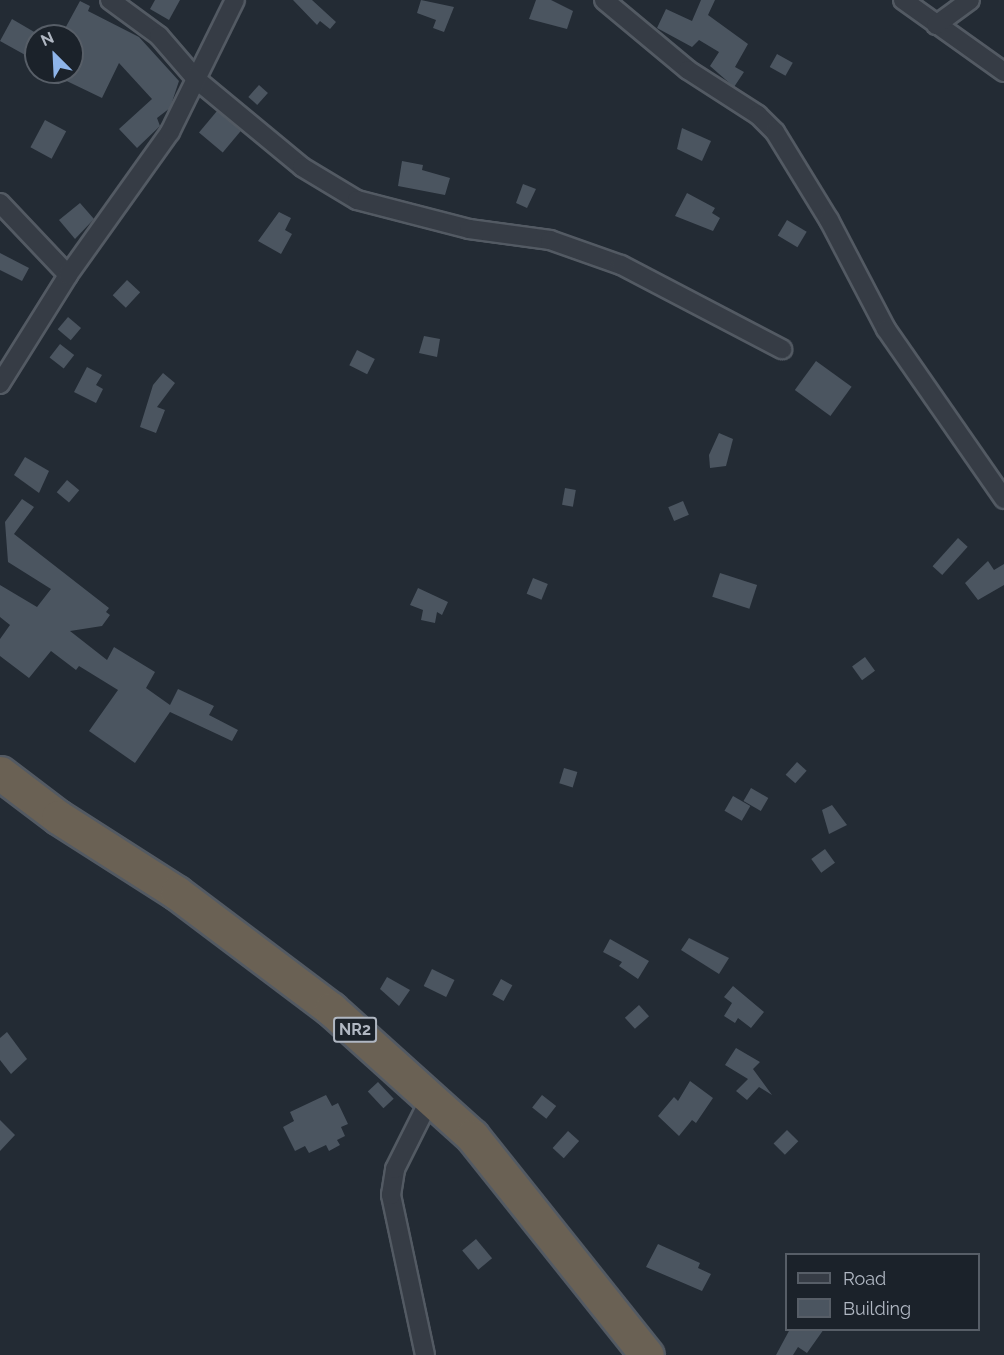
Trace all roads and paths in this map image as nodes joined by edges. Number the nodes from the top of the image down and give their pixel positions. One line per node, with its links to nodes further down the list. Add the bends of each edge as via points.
1 (110, 0): 8 (street, via 159,36)
2 (235, 0): 8 (street)
3 (604, 0): 13 (street, via 688,70 758,115 775,132 829,220 886,329)
4 (903, 0): 6 (street)
5 (970, 0): 6 (street)
6 (936, 25): 7 (street)
7 (1004, 72)
8 (197, 80): 10 (street, via 170,132); 11 (street, via 302,167 357,200 462,228 550,240 621,265)
9 (0, 203): 10 (street)
10 (68, 275): 12 (street)
11 (782, 349)
12 (0, 384)
13 (1004, 499)
14 (0, 774): 15 (highway, NR2, via 261,954 331,1008)
15 (430, 1099): 16 (street, via 395,1169 392,1195); 17 (highway, NR2, via 500,1169)
16 (425, 1355)
17 (647, 1355)

